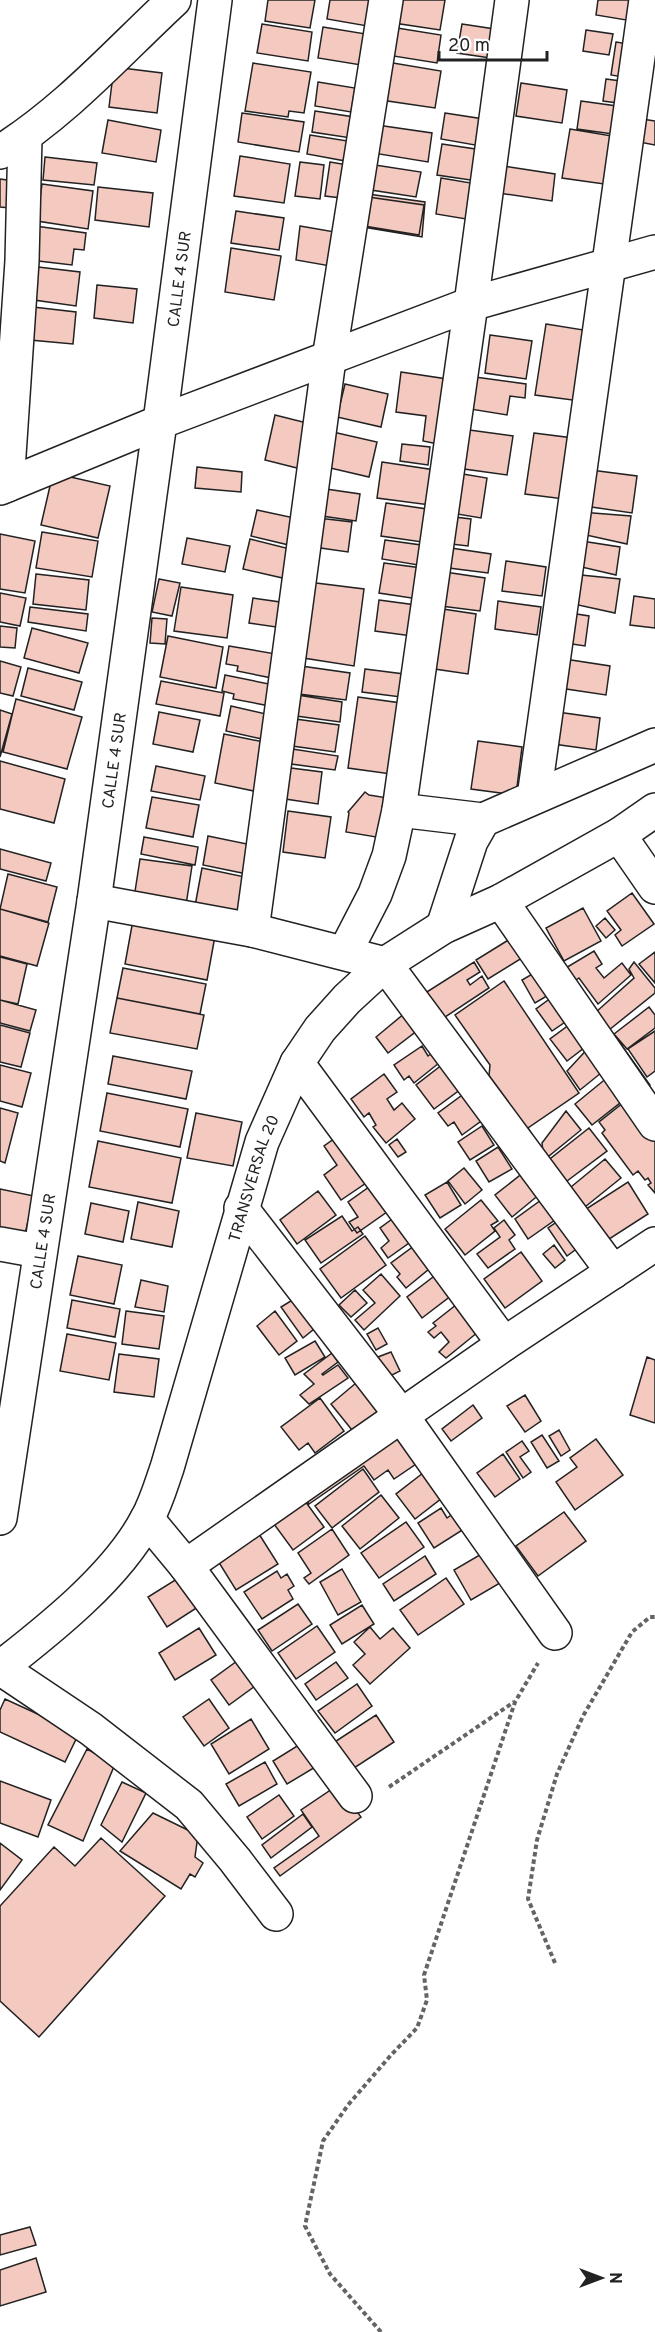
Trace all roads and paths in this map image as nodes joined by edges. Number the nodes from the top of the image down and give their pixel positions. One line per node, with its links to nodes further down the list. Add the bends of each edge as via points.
1 (174, 0): 6 (street, via 74,97)
2 (215, 0): 11 (street, CALLE 4 SUR)
3 (386, 0): 10 (street)
4 (512, 0): 9 (street)
5 (646, 0): 8 (street)
6 (12, 144): 12 (street, via 22,261)
7 (655, 252): 8 (street)
8 (608, 265): 9 (street); 14 (street)
9 (471, 304): 10 (street); 15 (street)
10 (328, 359): 11 (street); 23 (street)
11 (160, 422): 12 (street); 21 (street, CALLE 4 SUR)
12 (3, 487)
13 (655, 745): 14 (street)
14 (534, 797): 17 (street)
15 (399, 810): 17 (street); 24 (street, via 389,856 375,894)
16 (655, 810): 18 (street, TRANSVERSAL 20)
17 (483, 820): 22 (street, via 471,841)
18 (619, 835): 19 (street); 20 (street, TRANSVERSAL 20)
19 (655, 887)
20 (501, 900): 22 (street, TRANSVERSAL 20); 27 (street)
21 (94, 901): 23 (street); 31 (street, CALLE 4 SUR)
22 (443, 927): 25 (street, TRANSVERSAL 20)
23 (252, 930): 24 (street)
24 (345, 952): 25 (street)
25 (385, 964): 26 (street, TRANSVERSAL 20, via 320,1029); 32 (street)
26 (297, 1063): 28 (street, TRANSVERSAL 20, via 262,1142); 33 (street)
27 (655, 1124)
28 (241, 1208): 34 (street); 36 (street, TRANSVERSAL 20, via 186,1406)
29 (0, 1244): 31 (street)
30 (655, 1244): 32 (street)
31 (39, 1251): 35 (street, CALLE 4 SUR)
32 (613, 1272): 33 (street)
33 (504, 1344): 34 (street)
34 (402, 1415): 37 (street); 39 (street)
35 (0, 1518)
36 (147, 1519): 37 (street); 40 (street, TRANSVERSAL 20, via 92,1590)
37 (186, 1566): 42 (street)
38 (655, 1617): 44 (path, via 632,1632 583,1716 557,1774 540,1829 528,1899)
39 (555, 1634): 41 (path)
40 (0, 1668): 43 (street, via 91,1729 189,1806)
41 (515, 1702): 42 (path, via 371,1799 363,1801); 45 (path, via 424,1975 427,2000 417,2028 348,2105 323,2141 305,2226 330,2274)
42 (356, 1796)
43 (276, 1914)
44 (555, 1963)
45 (381, 2332)

